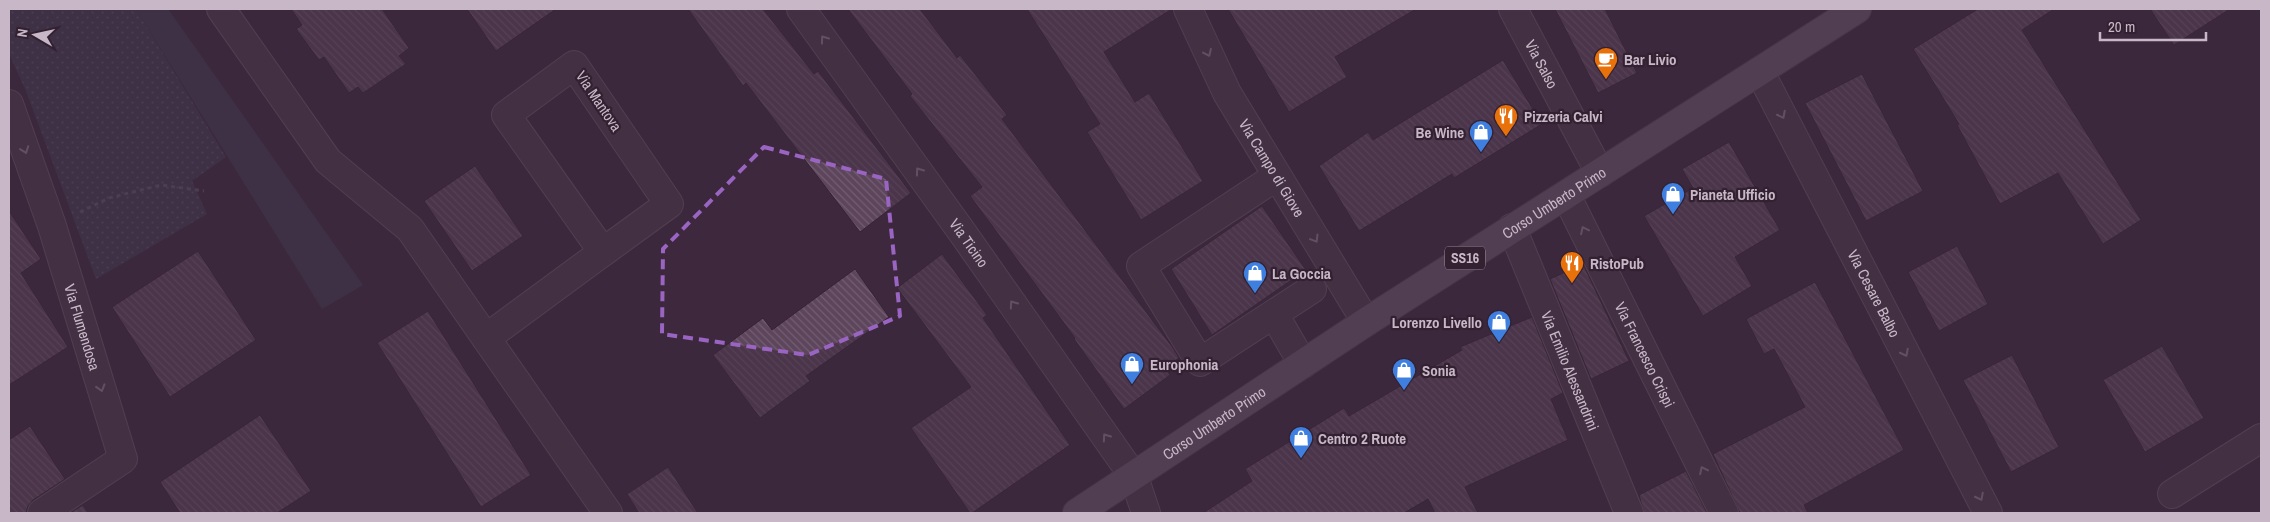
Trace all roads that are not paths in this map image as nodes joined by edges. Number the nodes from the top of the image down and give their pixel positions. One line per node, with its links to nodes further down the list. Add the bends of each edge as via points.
1 (222, 9): 16 (street, via 328,161 410,229)
2 (802, 9): 19 (street, Via Ticino, one-way to 2)
3 (1188, 9): 9 (street, Via Campo di Giove, one-way to 9, via 1227,93)
4 (1513, 9): 8 (street, Via Salso)
5 (1845, 12): 6 (main road, Corso Umberto Primo / SS16)
6 (1760, 72): 8 (main road, Corso Umberto Primo / SS16); 27 (street, Via Cesare Balbo, one-way to 27)
7 (9, 104): 21 (street, Via Flumendosa, one-way to 21, via 52,226 123,459)
8 (1600, 173): 10 (main road, Corso Umberto Primo / SS16)
9 (1277, 176): 14 (street, via 1141,266 1200,362); 15 (street, Via Campo di Giove, one-way to 15)
10 (1566, 195): 11 (main road, Corso Umberto Primo / SS16); 26 (street, Via Francesco Crispi, one-way to 10)
11 (1512, 228): 15 (main road, Corso Umberto Primo / SS16); 25 (street, Via Emilio Alessandrini)
12 (603, 252): 12 (street, Via Mantova, via 669,204 574,65 506,115); 16 (street, Via Mantova)
13 (1312, 289): 14 (street)
14 (1274, 314): 17 (street)
15 (1366, 322): 17 (main road, Corso Umberto Primo / SS16)
16 (486, 338): 22 (street)
17 (1303, 364): 19 (main road, Corso Umberto Primo / SS16)
18 (2261, 438): 20 (street)
19 (1134, 477): 23 (main road, Corso Umberto Primo / SS16); 24 (street, Via Ticino)
20 (2172, 494)
21 (42, 513)
22 (608, 513)
23 (1077, 513)
24 (1146, 513)
25 (1629, 513)
26 (1724, 513)
27 (1988, 513)

